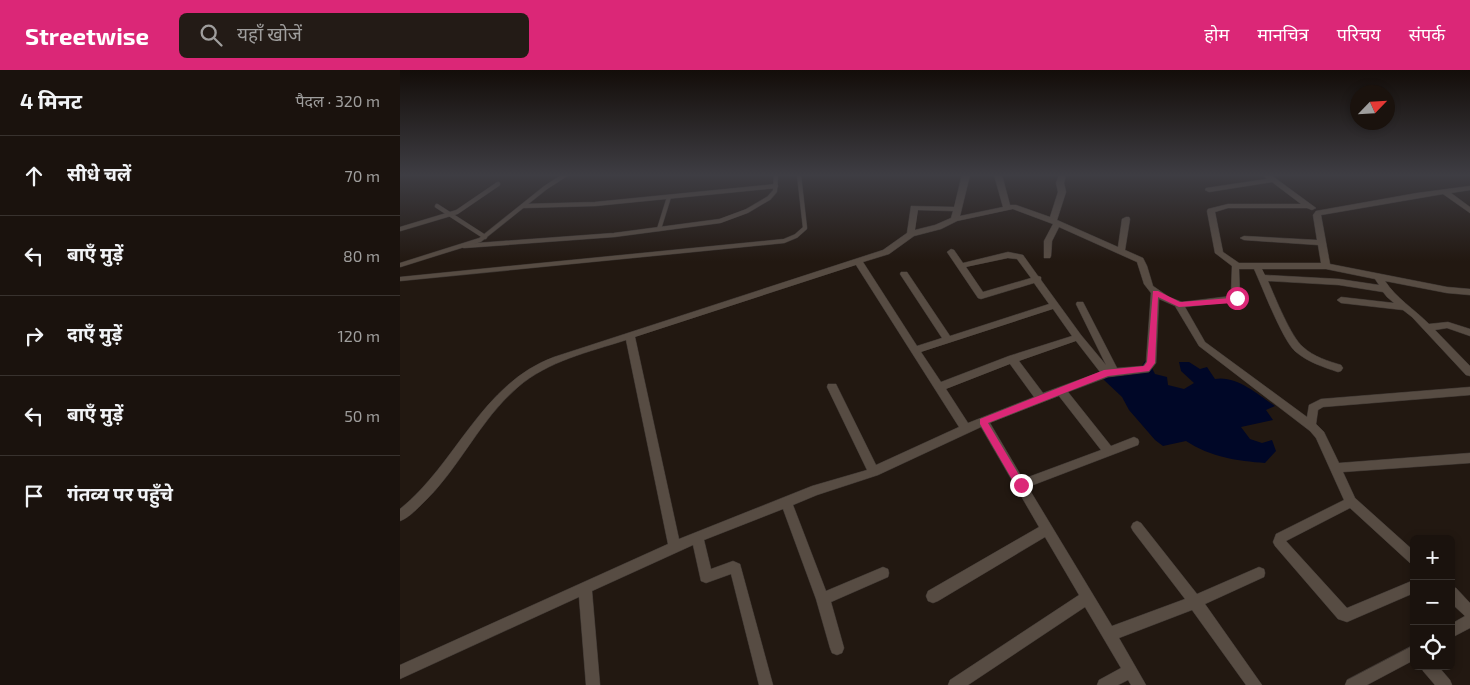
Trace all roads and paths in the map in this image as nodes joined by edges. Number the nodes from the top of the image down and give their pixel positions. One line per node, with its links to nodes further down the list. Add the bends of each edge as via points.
1 (468, 204): 18 (lane)
2 (527, 204): 13 (lane)
3 (591, 204): 13 (lane)
4 (667, 204): 22 (lane)
5 (758, 204): 22 (lane, via 735,216 699,225)
6 (802, 204): 40 (lane, via 804,228 784,241)
7 (959, 204): 17 (street)
8 (1006, 204): 15 (street)
9 (1059, 204): 20 (street)
10 (1307, 204): 14 (street)
11 (1372, 204): 16 (street)
12 (437, 206): 18 (lane)
13 (524, 206): 24 (lane)
14 (1310, 206): 16 (street); 34 (street, via 1228,206 1211,211 1219,253)
15 (1007, 207): 17 (street); 20 (street)
16 (1319, 213): 26 (street)
17 (956, 214): 23 (street, via 938,227); 23 (street, via 914,208)
18 (451, 215): 21 (lane); 24 (lane)
19 (1126, 220): 28 (street)
20 (1055, 222): 28 (street); 30 (street)
21 (400, 229)
22 (659, 229): 27 (lane)
23 (911, 234): 31 (street, via 886,252)
24 (485, 237): 27 (lane)
25 (1244, 238): 26 (street)
26 (1322, 243): 36 (street)
27 (464, 246): 32 (lane)
28 (1121, 251): 44 (street, via 1142,263 1148,284)
29 (950, 252): 33 (street)
30 (1047, 256)
31 (858, 263): 52 (street); 55 (street)
32 (400, 265)
33 (960, 266): 41 (street, via 1016,255); 41 (street, via 981,296)
34 (1237, 266): 35 (street); 47 (street, via 1236,299)
35 (1256, 266): 36 (street); 39 (street)
36 (1326, 266): 38 (street)
37 (904, 274): 54 (street)
38 (1378, 276): 42 (street); 43 (street)
39 (1262, 278): 42 (street, via 1339,282); 57 (street, via 1298,349 1319,362)
40 (400, 279)
41 (1038, 279): 48 (street)
42 (1386, 289): 49 (street)
43 (1470, 292)
44 (1155, 293): 47 (street); 58 (street, via 1150,366)
45 (1341, 300): 49 (street)
46 (1080, 304): 58 (street)
47 (1179, 304): 66 (street, via 1202,344)
48 (1055, 305): 53 (street); 54 (street)
49 (1406, 307): 50 (street)
50 (1427, 327): 51 (street, via 1448,324); 59 (street)
51 (1470, 333)
52 (630, 335): 76 (street, via 542,365 514,384 483,418 437,482); 80 (street)
53 (1078, 337): 56 (street); 58 (street)
54 (948, 340): 55 (street)
55 (916, 350): 61 (street)
56 (1012, 359): 61 (street); 64 (street)
57 (1338, 368)
58 (1110, 372): 62 (street)
59 (1470, 372)
60 (832, 387): 72 (street)
61 (940, 387): 67 (street)
62 (1061, 390): 64 (street); 69 (street)
63 (1470, 391): 66 (street, via 1320,403 1313,408)
64 (1041, 398): 65 (street)
65 (983, 421): 67 (street); 73 (street)
66 (1311, 424): 71 (street, via 1320,435)
67 (966, 429): 72 (street)
68 (1134, 442): 69 (street)
69 (1109, 451): 73 (street)
70 (1470, 458): 71 (street)
71 (1335, 468): 75 (street)
72 (874, 472): 74 (street)
73 (1021, 485): 78 (street)
74 (786, 502): 79 (street); 89 (street)
75 (1351, 502): 81 (street); 85 (street, via 1280,538 1279,542 1343,614)
76 (400, 516)
77 (1136, 527): 90 (street)
78 (1047, 529): 86 (street); 87 (street)
79 (697, 537): 80 (street); 101 (street, via 706,577 736,568)
80 (675, 547): 84 (street)
81 (1410, 555)
82 (883, 573): 89 (street)
83 (1259, 573): 90 (street)
84 (585, 588): 99 (street); 100 (street)
85 (1410, 588)
86 (933, 596)
87 (1088, 597): 94 (street); 102 (street)
88 (1455, 598): 91 (street)
89 (823, 599): 95 (street)
90 (1195, 602): 94 (street); 105 (street)
91 (1470, 612)
92 (1470, 621): 93 (street)
93 (1455, 629)
94 (1110, 634): 97 (street)
95 (838, 648)
96 (1410, 654): 106 (street)
97 (1131, 670): 103 (street); 104 (street)
98 (1431, 670): 107 (street)
99 (400, 672)
100 (593, 685)
101 (766, 685)
102 (955, 685)
103 (1104, 685)
104 (1139, 685)
105 (1255, 685)
106 (1352, 685)
107 (1444, 685)

